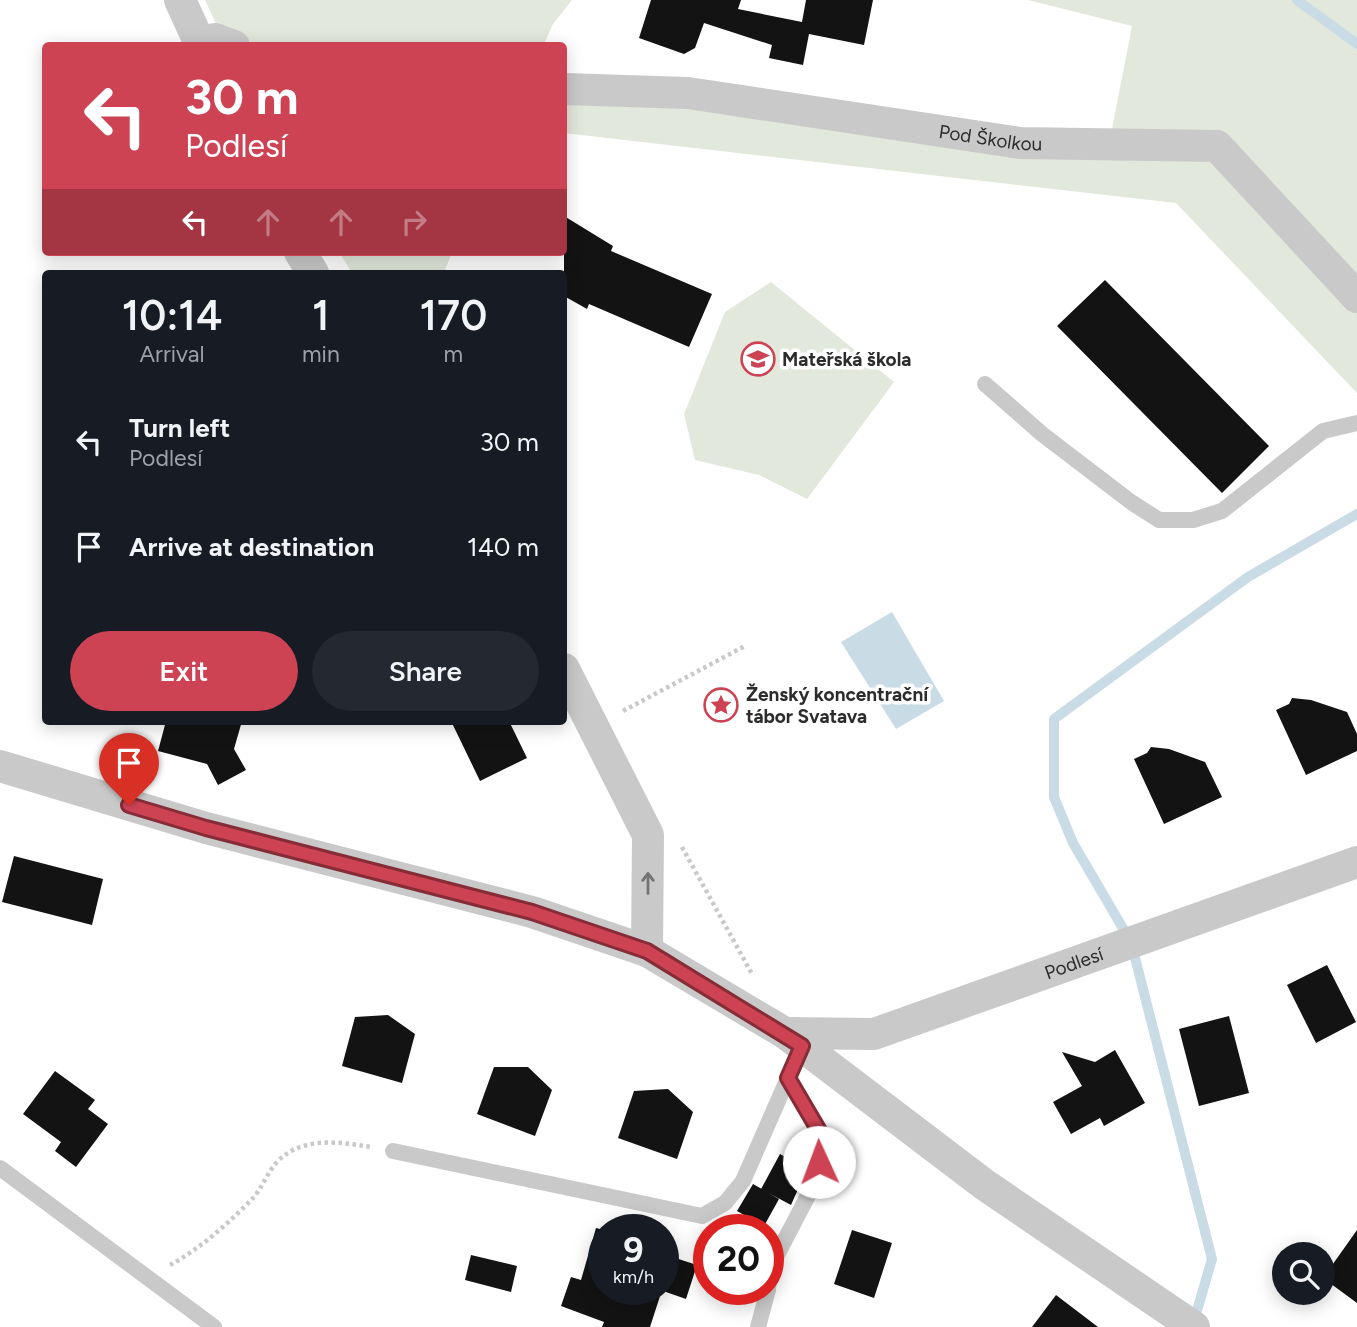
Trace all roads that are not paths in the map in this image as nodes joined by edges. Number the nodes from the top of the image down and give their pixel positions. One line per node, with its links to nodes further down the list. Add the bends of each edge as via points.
1 (180, 0): 2 (street)
2 (200, 42)
3 (207, 42): 4 (street)
4 (223, 42)
5 (567, 89): 6 (street, Pod Školkou, via 688,93 1020,143 1217,146)
6 (1357, 297)
7 (985, 384): 8 (lane, via 1042,434 1159,520 1193,520 1222,511 1323,431)
8 (1357, 423)
9 (567, 674): 12 (street, one-way to 9, via 648,835)
10 (0, 766): 12 (street, via 206,828 532,912)
11 (1357, 862): 13 (street, Podlesí, via 874,1034)
12 (647, 951): 13 (street)
13 (794, 1039): 14 (lane); 21 (street, via 985,1185)
14 (788, 1078): 15 (lane, via 743,1181 725,1203 702,1216); 17 (lane, via 825,1141 814,1184)
15 (393, 1151)
16 (0, 1168): 19 (lane)
17 (784, 1242)
18 (764, 1305): 20 (lane)
19 (214, 1327)
20 (758, 1327)
21 (1194, 1327)

